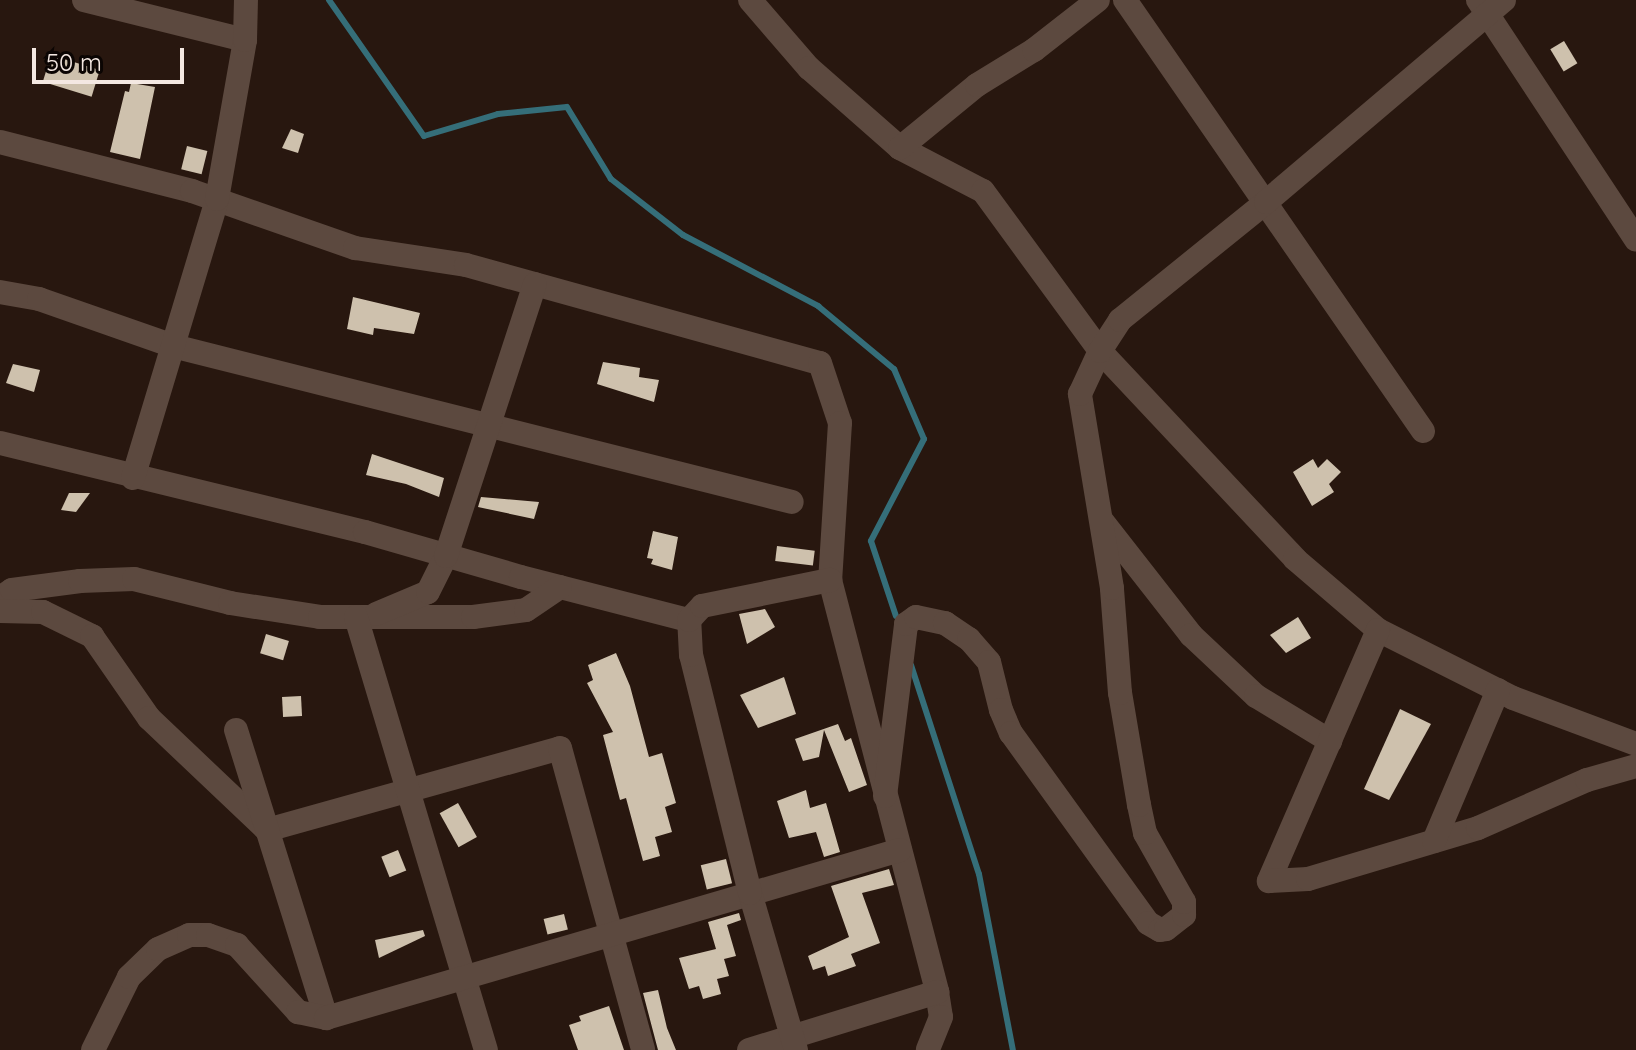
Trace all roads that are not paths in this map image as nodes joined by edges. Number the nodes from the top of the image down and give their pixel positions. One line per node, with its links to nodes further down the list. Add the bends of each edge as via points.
1 (84, 0): 7 (street)
2 (246, 0): 7 (street)
3 (750, 0): 9 (street, via 809,68)
4 (1098, 0): 9 (street, via 1034,50 977,85)
5 (1125, 0): 11 (street)
6 (1489, 4): 11 (street); 12 (street)
7 (245, 40): 10 (street)
8 (0, 142): 10 (street)
9 (900, 148): 16 (street, via 983,191)
10 (217, 199): 13 (street, via 355,248 466,265); 15 (street)
11 (1266, 202): 16 (street, via 1120,320); 18 (street)
12 (1636, 240)
13 (535, 284): 17 (street); 24 (street, via 820,363 840,423)
14 (0, 292): 15 (street, via 39,299)
15 (173, 346): 17 (street); 20 (street)
16 (1100, 351): 22 (street, via 1080,394); 30 (street, via 1295,559)
17 (489, 425): 21 (street); 23 (street)
18 (1423, 431)
19 (0, 443): 20 (street)
20 (133, 478): 23 (street)
21 (792, 502)
22 (1101, 519): 33 (street, via 1191,635 1256,696); 37 (street, via 1120,693 1139,805 1145,833 1184,902 1184,915 1166,929 1148,923 1011,733 989,662 945,623 916,617 906,624)
23 (446, 556): 25 (street); 28 (street, via 428,592)
24 (830, 580): 29 (street, via 702,606); 37 (street)
25 (560, 587): 28 (street, via 526,610 473,617); 29 (street)
26 (0, 598): 28 (street, via 12,590 67,582 134,579 230,603)
27 (0, 611): 38 (street, via 43,612 92,636 149,718)
28 (362, 618): 36 (street)
29 (689, 620): 41 (street, via 691,655)
30 (1378, 630): 31 (street); 33 (street)
31 (1498, 690): 34 (street); 39 (street)
32 (236, 730): 38 (street)
33 (1330, 741): 39 (street, via 1269,881 1308,879)
34 (1636, 744)
35 (1636, 766): 39 (street)
36 (409, 789): 38 (street); 42 (street, via 560,748); 43 (street)
37 (885, 796): 40 (street)
38 (267, 830): 45 (street)
39 (1434, 841)
40 (900, 850): 41 (street); 44 (street)
41 (750, 893): 42 (street); 46 (street)
42 (610, 933): 43 (street); 49 (street)
43 (464, 975): 45 (street); 48 (street)
44 (937, 992): 46 (street); 51 (street, via 941,1017)
45 (326, 1018): 47 (street, via 298,1012 237,945 189,935 158,949 129,977)
46 (794, 1043): 50 (street)
47 (93, 1050)
48 (486, 1050)
49 (643, 1050)
50 (749, 1050)
51 (928, 1050)

